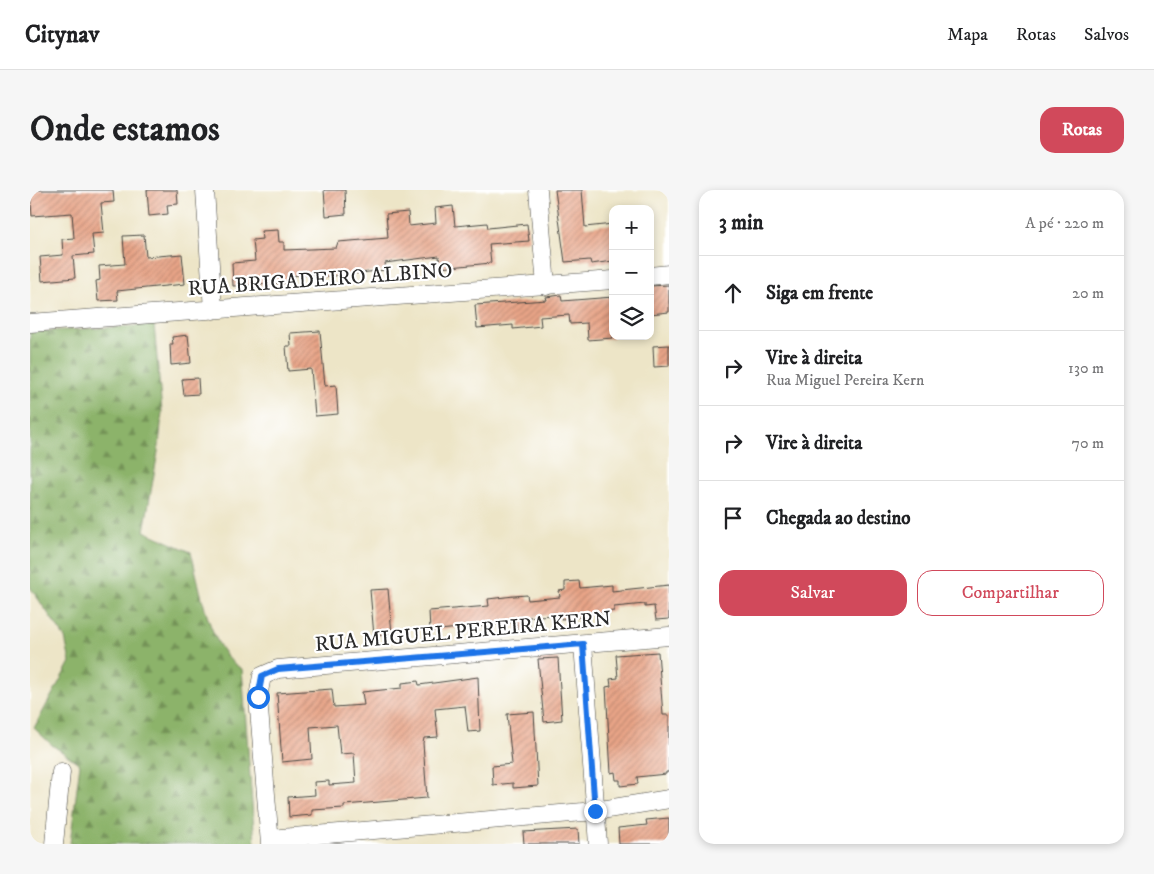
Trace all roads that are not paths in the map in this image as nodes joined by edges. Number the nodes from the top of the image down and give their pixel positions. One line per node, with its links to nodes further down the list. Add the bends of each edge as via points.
1 (205, 190): 7 (street)
2 (538, 190): 6 (street)
3 (669, 274): 4 (street)
4 (654, 276)
5 (609, 280): 6 (street, RUA BRIGADEIRO ALBINO)
6 (546, 286): 7 (street, RUA BRIGADEIRO ALBINO)
7 (213, 310): 8 (street, RUA BRIGADEIRO ALBINO)
8 (30, 323)
9 (669, 636): 10 (street, RUA MIGUEL PEREIRA KERN)
10 (583, 644): 13 (street); 14 (street, RUA MIGUEL PEREIRA KERN, via 278,669 262,676 258,697)
11 (61, 772): 15 (street)
12 (669, 799): 13 (street)
13 (595, 811): 14 (street); 16 (street)
14 (270, 842)
15 (54, 844)
16 (598, 844)

